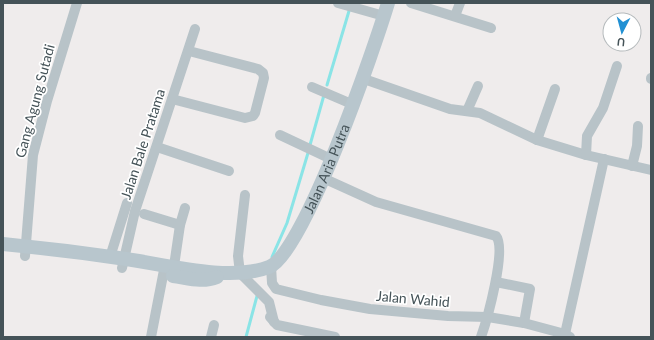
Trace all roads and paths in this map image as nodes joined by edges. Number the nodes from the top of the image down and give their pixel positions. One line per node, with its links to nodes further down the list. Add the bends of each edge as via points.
1 (77, 3): 35 (street, Gang Agung Sutadi, via 33,155)
2 (338, 3): 5 (street, Jalan Aria Putra)
3 (411, 3): 6 (street)
4 (460, 3): 6 (street)
5 (386, 10): 11 (main road, Jalan Aria Putra)
6 (455, 16): 7 (street)
7 (491, 28)
8 (195, 29): 9 (street, Jalan Bale Pratama)
9 (189, 51): 15 (street, Jalan Bale Pratama); 15 (street, via 258,69 263,73 255,113 245,118)
10 (617, 66): 22 (street, via 604,108 587,136)
11 (364, 79): 16 (main road, Jalan Aria Putra); 17 (street, via 450,109)
12 (478, 86): 17 (street)
13 (312, 87): 16 (street)
14 (555, 89): 20 (street)
15 (172, 99): 21 (street, Jalan Bale Pratama)
16 (354, 105): 23 (main road, Jalan Aria Putra)
17 (467, 111): 20 (street, via 480,113)
18 (638, 126): 25 (street)
19 (280, 135): 23 (street)
20 (537, 140): 22 (street)
21 (157, 147): 26 (street); 38 (street, Jalan Bale Pratama, via 136,211)
22 (586, 155): 24 (street)
23 (331, 159): 28 (main road, Jalan Aria Putra)
24 (604, 159): 25 (street); 46 (street)
25 (632, 166): 27 (street)
26 (229, 170)
27 (651, 170)
28 (323, 178): 39 (main road, Jalan Aria Putra, via 286,250); 42 (street, via 376,202 496,236 501,247)
29 (245, 195): 41 (street, via 238,256)
30 (128, 203): 37 (street)
31 (185, 208): 33 (street)
32 (144, 214): 33 (street)
33 (180, 225): 40 (street)
34 (3, 244): 35 (main road)
35 (25, 251): 36 (main road); 37 (main road); 38 (main road)
36 (3, 253)
37 (110, 257): 38 (main road)
38 (123, 264): 40 (main road)
39 (268, 267): 41 (main road); 43 (street, Jalan Wahid, via 276,289 320,300 370,309)
40 (168, 269): 41 (main road, via 198,280 209,280 223,274); 47 (street)
41 (240, 274): 49 (street, via 266,297 277,325)
42 (496, 282): 43 (street); 44 (street, via 530,289)
43 (488, 317): 44 (street, Jalan Wahid); 50 (street)
44 (524, 323): 46 (street, Jalan Wahid)
45 (214, 325): 48 (street)
46 (568, 335)
47 (152, 337)
48 (211, 337)
49 (335, 337)
50 (481, 337)

